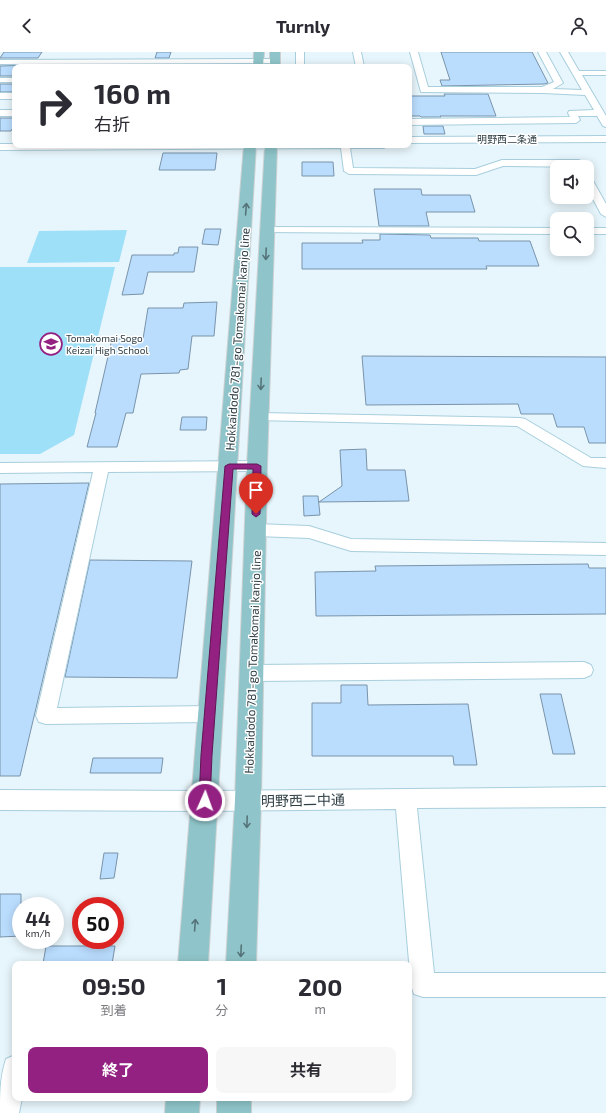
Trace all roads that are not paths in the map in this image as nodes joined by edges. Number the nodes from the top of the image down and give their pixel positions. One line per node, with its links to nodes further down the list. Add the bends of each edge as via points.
1 (20, 52): 12 (street)
2 (65, 52): 13 (street)
3 (113, 52): 14 (street)
4 (300, 52): 15 (street)
5 (357, 52): 16 (street)
6 (414, 52): 22 (street, via 420,90)
7 (542, 52): 21 (street)
8 (564, 52): 17 (street)
9 (258, 60): 10 (street); 14 (street)
10 (275, 60)
11 (0, 62): 12 (street)
12 (14, 62): 13 (street)
13 (60, 62): 14 (street)
14 (108, 64)
15 (300, 64)
16 (359, 64)
17 (577, 73): 18 (street); 21 (street)
18 (606, 73)
19 (0, 80): 20 (street)
20 (12, 80)
21 (571, 83): 22 (street); 23 (street)
22 (544, 90): 23 (street)
23 (588, 93): 28 (street)
24 (0, 96): 25 (street)
25 (12, 96)
26 (0, 113): 27 (street)
27 (12, 113)
28 (599, 113): 29 (street, via 572,113 576,120); 30 (street)
29 (412, 122)
30 (606, 124)
31 (606, 139): 32 (street, 明野西二条通)
32 (412, 140)
33 (0, 141): 34 (street)
34 (12, 141)
35 (606, 144): 36 (street, 明野西二条通)
36 (412, 145)
37 (0, 147): 38 (street)
38 (12, 147)
39 (261, 148): 45 (main road, Hokkaidodo 781-go Tomakomai kanjo line)
40 (261, 148): 51 (main road, Hokkaidodo 781-go Tomakomai kanjo line, one-way to 40)
41 (345, 148): 42 (street, via 349,171 476,172 502,163)
42 (550, 163)
43 (594, 192): 44 (street)
44 (606, 214)
45 (267, 230): 46 (street); 49 (main road, Hokkaidodo 781-go Tomakomai kanjo line, one-way to 49)
46 (550, 231)
47 (594, 231): 48 (street)
48 (606, 231)
49 (260, 417): 50 (street, via 520,422 588,463); 52 (main road, Hokkaidodo 781-go Tomakomai kanjo line)
50 (606, 463)
51 (229, 466): 52 (street); 54 (street); 59 (main road, Hokkaidodo 781-go Tomakomai kanjo line)
52 (257, 466): 55 (main road, Hokkaidodo 781-go Tomakomai kanjo line)
53 (0, 468): 54 (street)
54 (101, 468): 59 (street, via 46,716)
55 (256, 530): 56 (street, via 309,532 351,545); 58 (main road, Hokkaidodo 781-go Tomakomai kanjo line)
56 (606, 549)
57 (584, 670): 58 (street)
58 (251, 673): 63 (main road, Hokkaidodo 781-go Tomakomai kanjo line)
59 (210, 714): 64 (main road, Hokkaidodo 781-go Tomakomai kanjo line)
60 (606, 797): 61 (street, 明野西二中通)
61 (406, 799): 63 (street, 明野西二中通); 67 (street, via 423,985)
62 (0, 800): 64 (street, 明野西二中通)
63 (248, 800): 64 (street, 明野西二中通); 66 (main road, Hokkaidodo 781-go Tomakomai kanjo line, one-way to 66)
64 (205, 801): 65 (main road, Hokkaidodo 781-go Tomakomai kanjo line, one-way to 64)
65 (193, 961)
66 (240, 961)
67 (606, 986)
68 (12, 1083): 71 (street)
69 (183, 1101): 72 (main road)
70 (234, 1101): 73 (main road)
71 (6, 1113)
72 (182, 1113)
73 (234, 1113)

